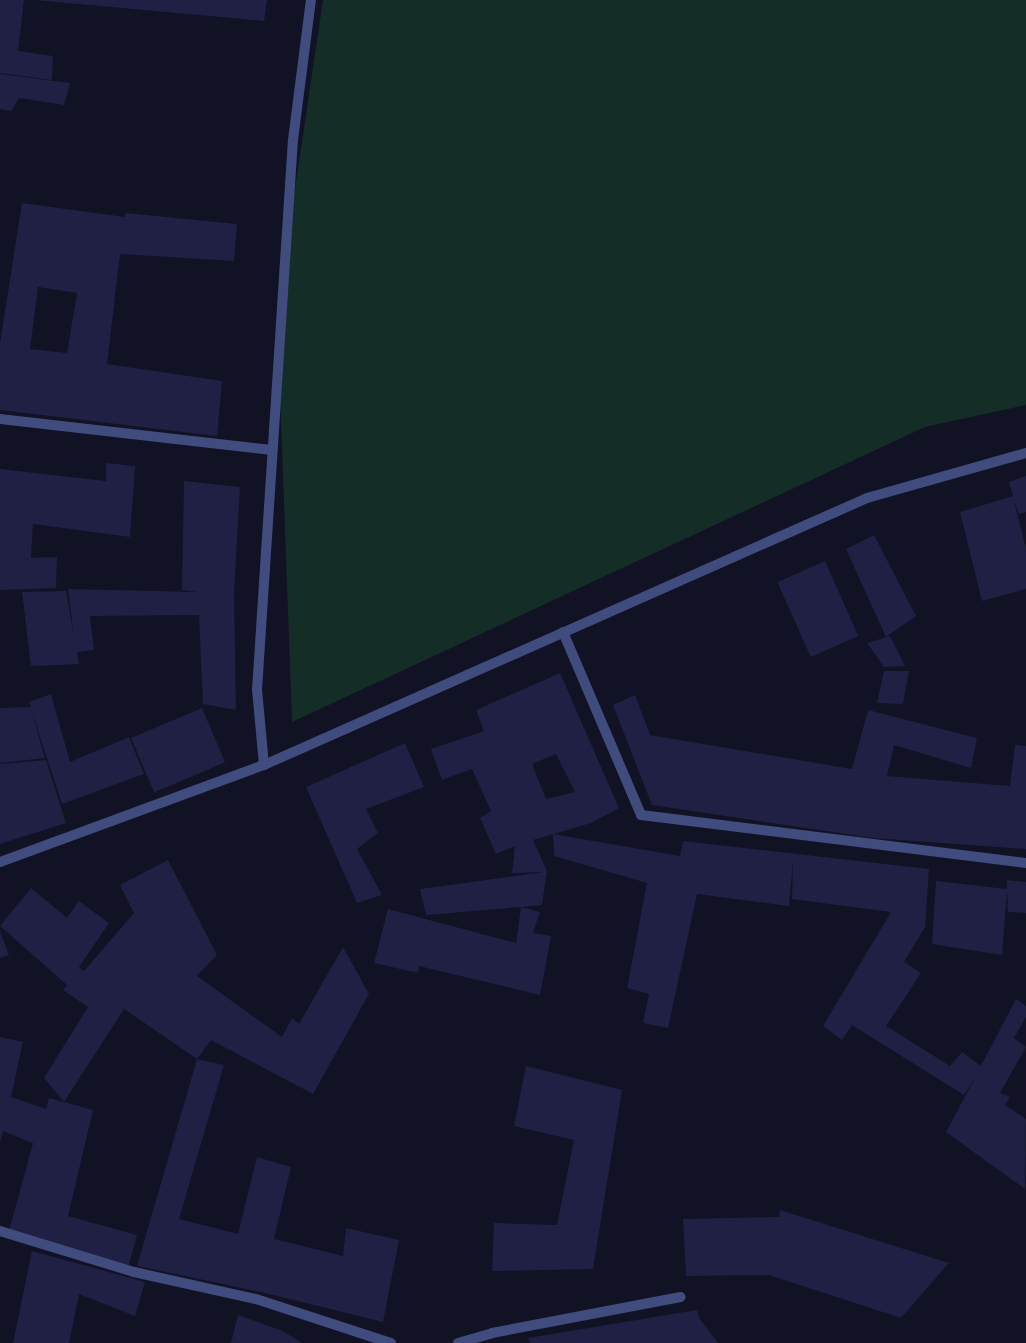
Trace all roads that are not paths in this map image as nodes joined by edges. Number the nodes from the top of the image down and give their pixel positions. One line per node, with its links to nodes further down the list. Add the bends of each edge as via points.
1 (310, 0): 3 (street, via 293,140)
2 (0, 419): 3 (street)
3 (272, 450): 6 (street, via 257,690)
4 (1026, 454): 5 (street, via 868,498)
5 (563, 632): 6 (street); 8 (street, via 641,815)
6 (264, 765): 7 (street)
7 (0, 862)
8 (1026, 863)
9 (0, 1231): 12 (street, via 134,1272 256,1299)
10 (681, 1297): 11 (street)
11 (492, 1333): 13 (street); 14 (street)
12 (391, 1343)
13 (458, 1343)
14 (500, 1343)

